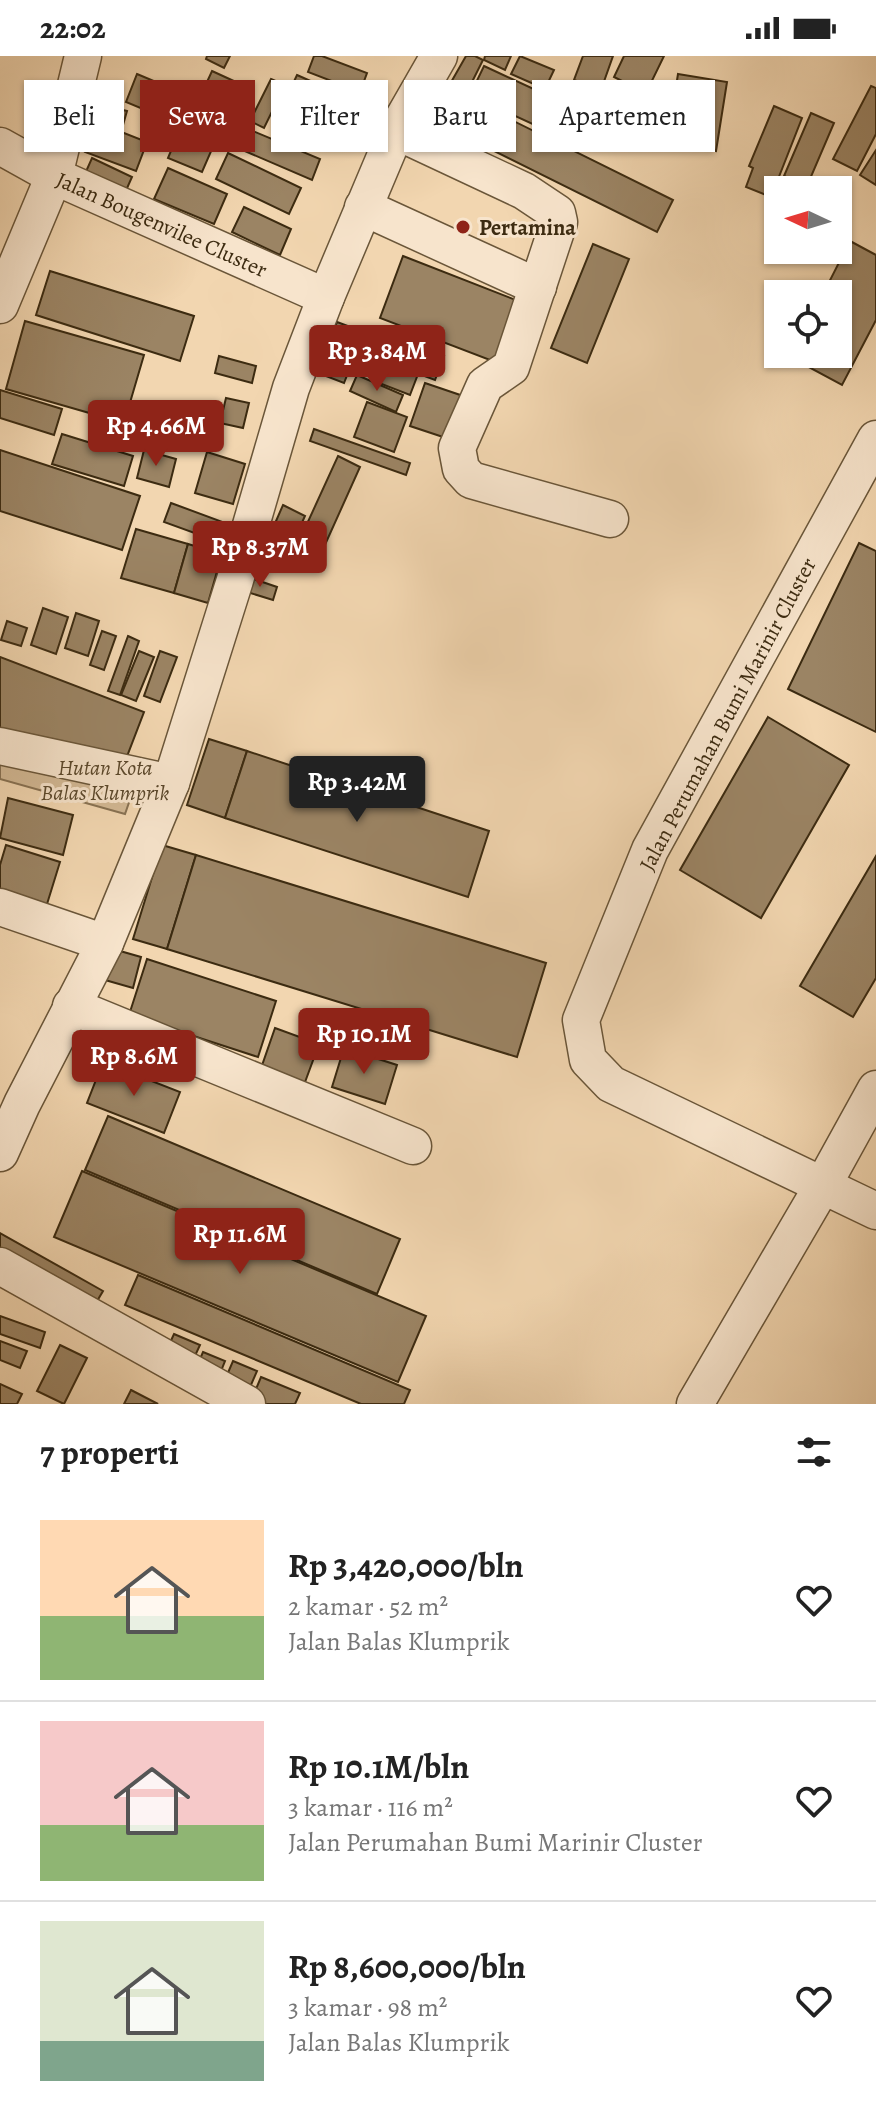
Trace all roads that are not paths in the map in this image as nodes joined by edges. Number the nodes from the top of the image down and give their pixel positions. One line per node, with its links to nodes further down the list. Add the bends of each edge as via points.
1 (83, 56): 5 (street)
2 (439, 56): 3 (street)
3 (396, 131): 6 (street); 7 (street, via 524,191 557,213 559,222)
4 (0, 146): 5 (street, Jalan Bougenvilee Cluster)
5 (54, 176): 8 (street, Jalan Bougenvilee Cluster); 9 (street)
6 (363, 207): 7 (street); 8 (street)
7 (538, 287): 11 (street, via 511,367 485,385 457,448 461,469 471,480)
8 (326, 297): 13 (street, via 291,388)
9 (0, 305)
10 (876, 439): 20 (street, Jalan Perumahan Bumi Marinir Cluster, via 650,850 581,1020 588,1060 611,1084)
11 (610, 519)
12 (0, 746): 13 (street)
13 (171, 783): 15 (street)
14 (0, 907): 15 (street)
15 (105, 943): 16 (street)
16 (71, 1006): 18 (street); 19 (street)
17 (876, 1089): 20 (street)
18 (413, 1146)
19 (0, 1153)
20 (823, 1185): 21 (street, Jalan Perumahan Bumi Marinir Cluster); 24 (street)
21 (876, 1211)
22 (0, 1266): 23 (street)
23 (247, 1404)
24 (695, 1404)

